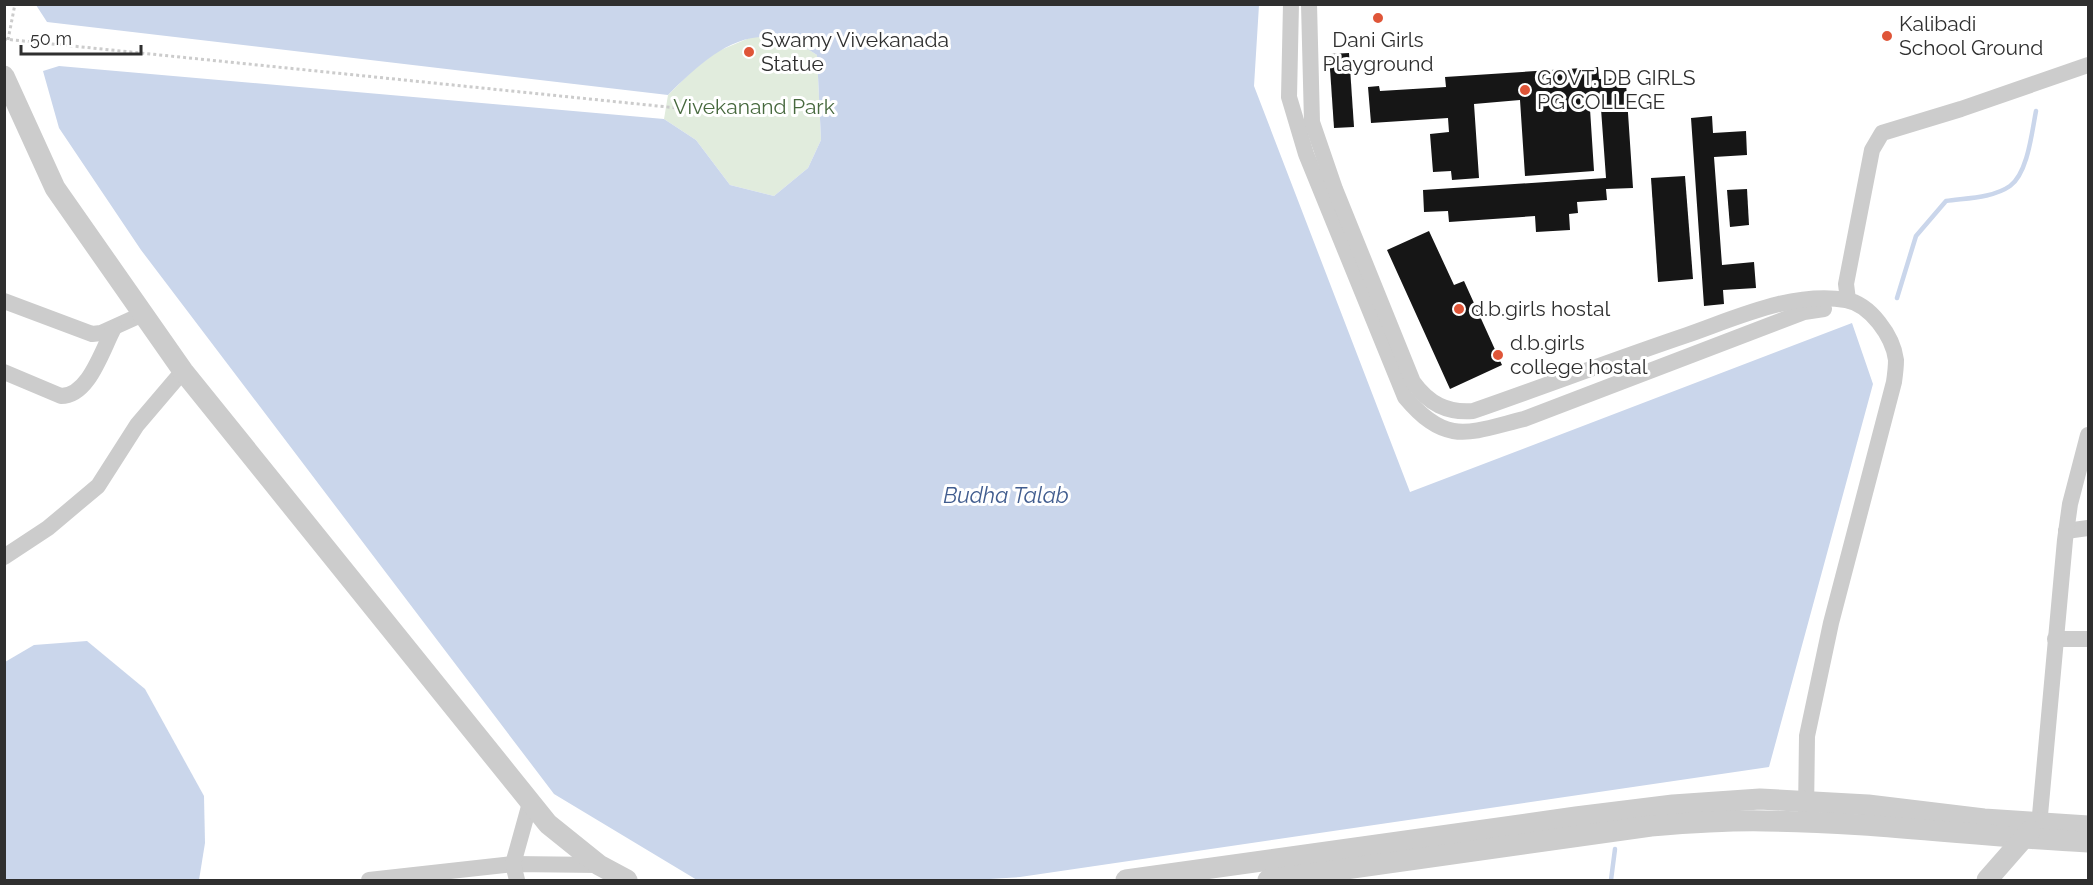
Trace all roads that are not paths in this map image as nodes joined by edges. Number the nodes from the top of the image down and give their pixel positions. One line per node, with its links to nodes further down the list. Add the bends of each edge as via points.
1 (1291, 4): 8 (street, via 1289,97 1306,154 1405,397 1435,427 1455,432 1524,419 1804,312 1834,307)
2 (1309, 4): 5 (street, via 1312,122 1413,382 1437,405 1455,413 1473,411 1750,314 1792,302)
3 (2088, 65): 5 (street, via 1882,133 1872,150 1846,284)
4 (4, 76): 7 (street, via 55,188)
5 (1848, 300): 8 (street)
6 (4, 301): 9 (street, via 92,334)
7 (143, 314): 9 (street); 10 (street)
8 (1872, 314): 19 (street, via 1887,335 1896,359 1894,382 1831,623 1807,736)
9 (114, 328): 11 (street, via 84,385 70,396 61,396)
10 (183, 371): 15 (street, via 137,425 98,486 48,528); 18 (street)
11 (4, 372)
12 (2088, 435): 14 (street)
13 (2088, 528): 14 (street)
14 (2066, 531): 16 (street)
15 (4, 557)
16 (2055, 639): 17 (street); 21 (street, via 2040,815)
17 (2088, 639)
18 (530, 803): 23 (street); 24 (street, via 548,824)
19 (1806, 813): 21 (street); 27 (street, via 1760,799 1662,806); 28 (street, via 1652,826)
20 (2088, 826): 21 (street)
21 (2030, 831): 22 (street); 29 (street)
22 (2088, 842)
23 (513, 864): 24 (street); 25 (street); 26 (street)
24 (618, 875)
25 (369, 880)
26 (518, 880)
27 (1126, 880)
28 (1268, 880)
29 (1987, 880)

